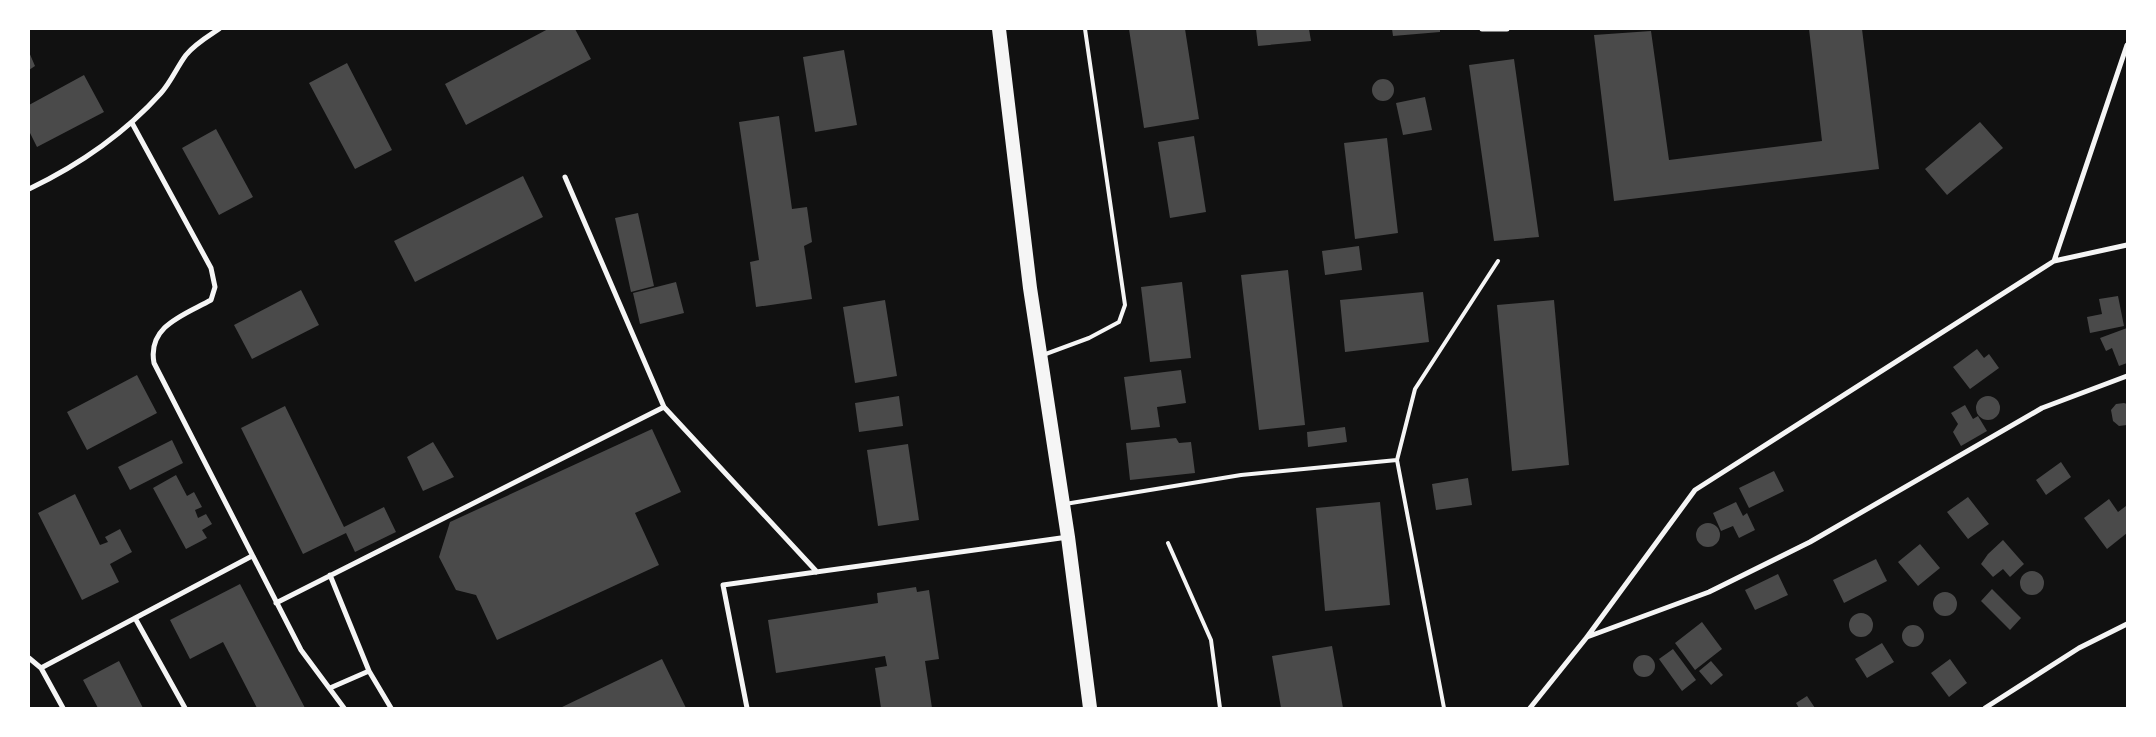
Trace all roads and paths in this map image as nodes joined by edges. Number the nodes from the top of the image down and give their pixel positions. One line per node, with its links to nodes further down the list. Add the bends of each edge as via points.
1 (219, 29): 7 (street, via 186,55 163,91)
2 (999, 29): 13 (highway)
3 (1086, 29): 13 (lane, via 1125,305 1119,322 1089,338)
4 (1482, 29): 5 (street)
5 (1507, 29)
6 (2127, 45): 12 (street)
7 (132, 123): 9 (street); 20 (street, via 211,268 215,287 211,300 167,325 157,336 152,350 154,363)
8 (565, 177): 15 (street)
9 (29, 189)
10 (2127, 245): 12 (street)
11 (1498, 261): 16 (lane, via 1416,389)
12 (2054, 261): 26 (street, via 1695,490)
13 (1041, 356): 17 (highway)
14 (2127, 376): 26 (street, via 2042,408 1810,542 1709,592)
15 (664, 407): 21 (street); 22 (street)
16 (1397, 460): 17 (lane, via 1232,476); 38 (lane)
17 (1064, 504): 18 (highway)
18 (1068, 537): 21 (street); 36 (highway)
19 (1168, 543): 37 (lane, via 1211,640)
20 (252, 556): 23 (street); 24 (street)
21 (816, 572): 35 (street, via 723,586)
22 (330, 575): 23 (street); 29 (street)
23 (276, 603): 30 (street, via 301,650)
24 (135, 618): 28 (street); 32 (street)
25 (2127, 624): 40 (street, via 2079,648)
26 (1587, 637): 39 (street)
27 (29, 658): 28 (street)
28 (41, 668): 31 (street)
29 (369, 670): 30 (street); 34 (street)
30 (330, 688): 33 (street)
31 (63, 708)
32 (185, 708)
33 (344, 708)
34 (391, 708)
35 (748, 708)
36 (1090, 708)
37 (1220, 708)
38 (1444, 708)
39 (1530, 708)
40 (1985, 708)

